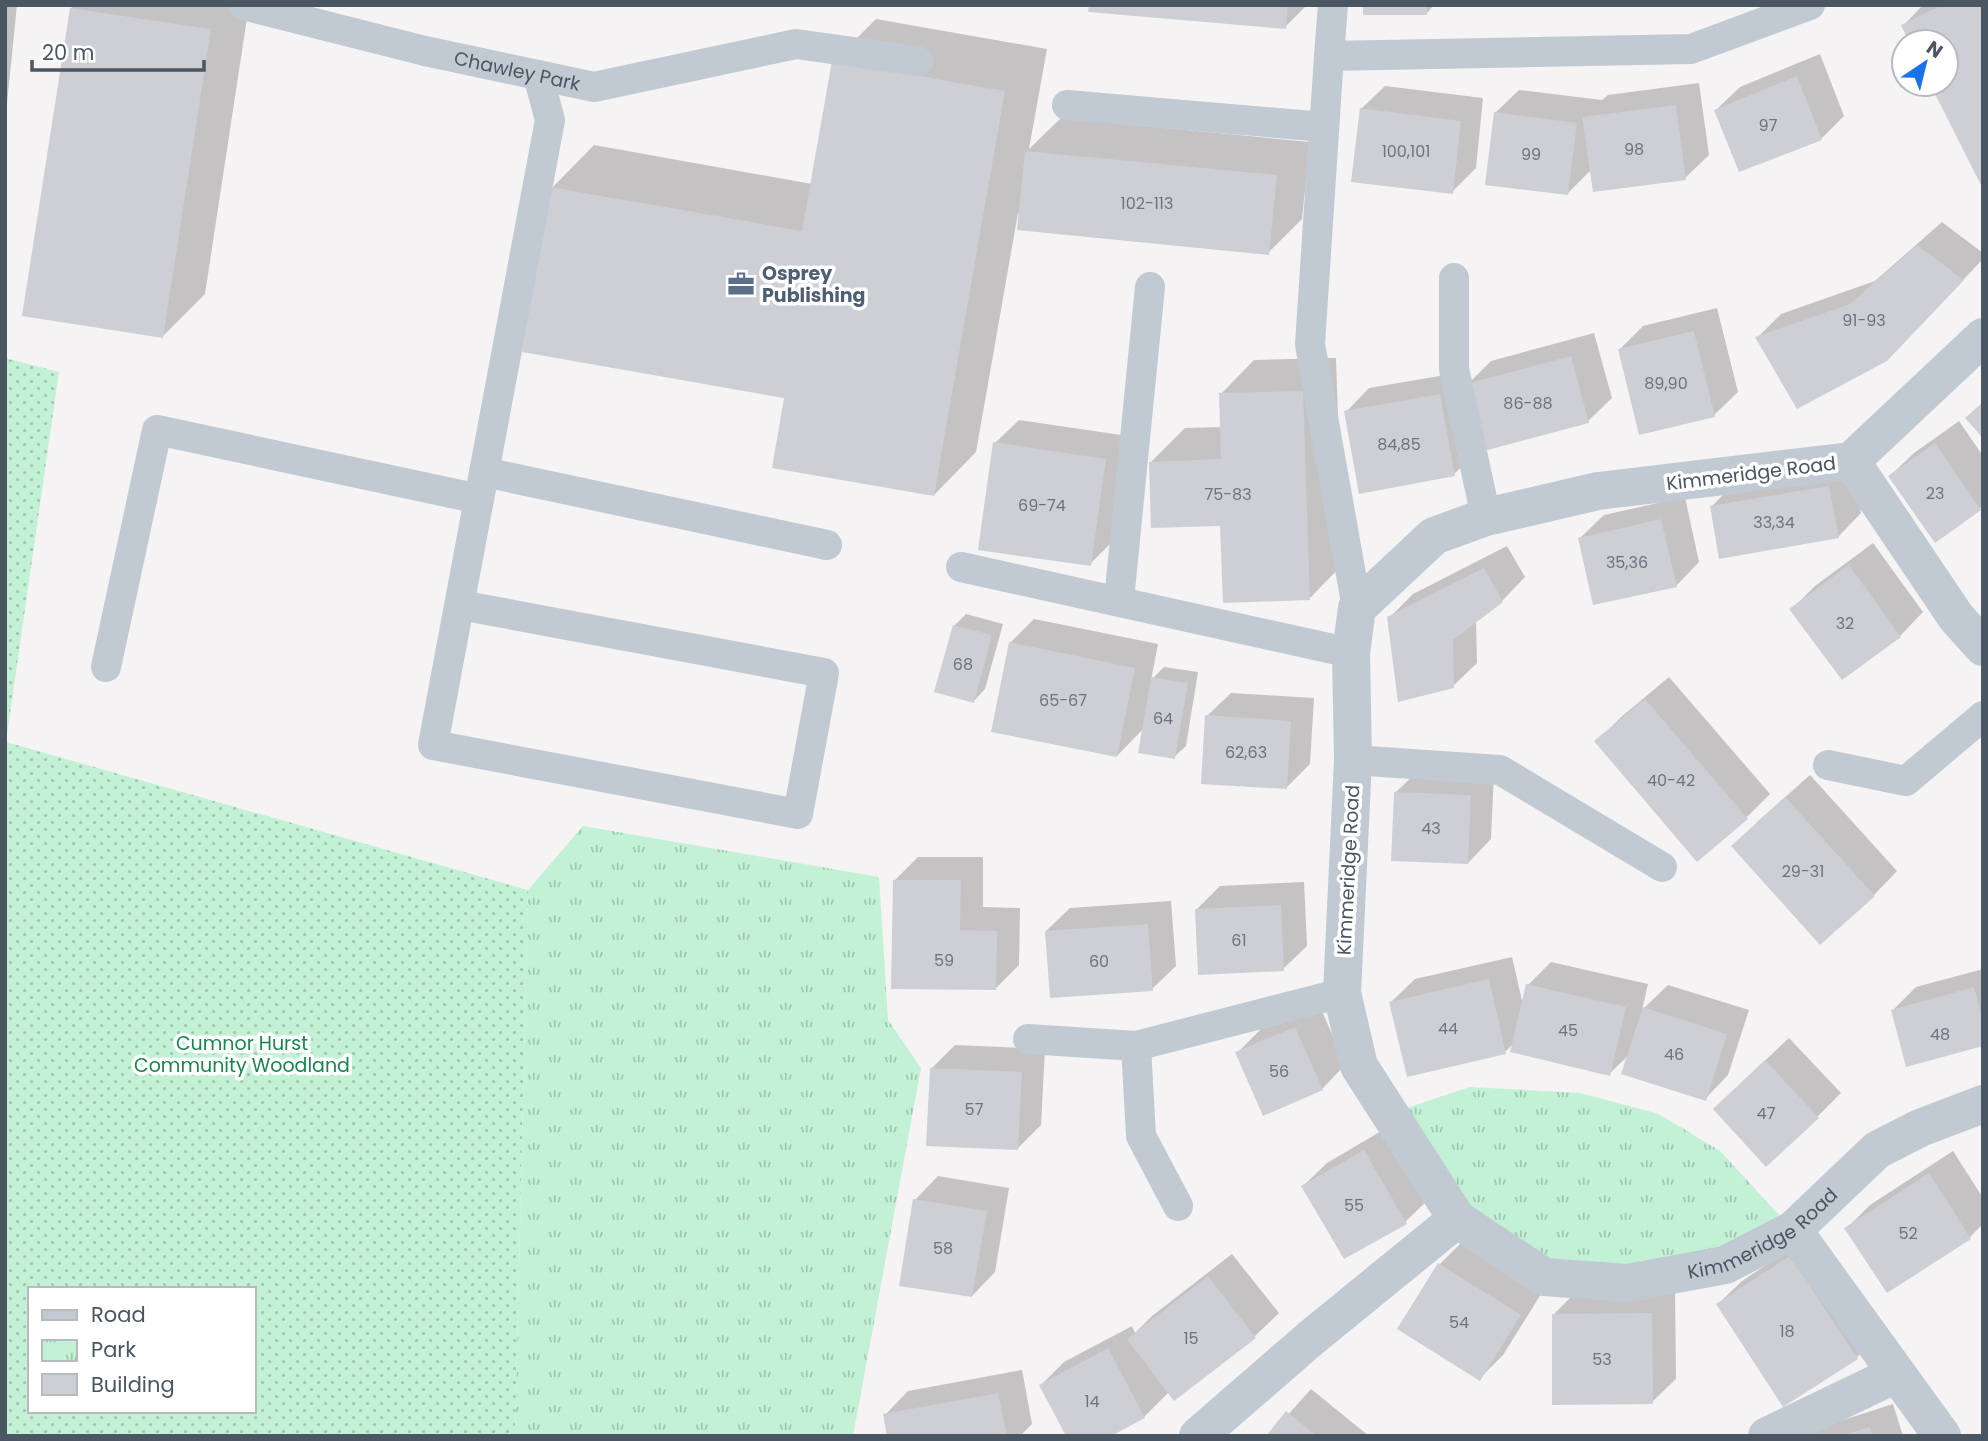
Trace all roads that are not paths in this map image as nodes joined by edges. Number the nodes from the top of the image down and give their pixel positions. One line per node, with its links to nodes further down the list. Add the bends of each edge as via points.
1 (243, 5): 6 (lane, Chawley Park)
2 (1333, 5): 4 (lane)
3 (1811, 5): 4 (lane, via 1692,49)
4 (1329, 56): 8 (lane)
5 (918, 61): 6 (lane, Chawley Park, via 796,44 594,87)
6 (538, 75): 13 (lane, via 550,120)
7 (1067, 105): 8 (lane)
8 (1324, 127): 19 (lane, via 1310,344)
9 (1454, 278): 14 (lane, via 1454,369)
10 (1150, 287): 17 (lane)
11 (1983, 337): 12 (street, Kimmeridge Road)
12 (1851, 461): 14 (street, Kimmeridge Road, via 1598,491); 20 (street, via 1956,617)
13 (481, 486): 15 (lane); 18 (lane); 22 (lane, via 157,430)
14 (1486, 517): 19 (street, Kimmeridge Road, via 1434,536)
15 (827, 545)
16 (961, 567): 17 (lane)
17 (1118, 600): 21 (lane)
18 (460, 605): 18 (lane, via 433,745 798,814 824,673)
19 (1357, 608): 21 (street, Kimmeridge Road)
20 (1983, 647)
21 (1351, 653): 24 (street, Kimmeridge Road)
22 (106, 667)
23 (1983, 716): 25 (lane, via 1906,780)
24 (1353, 760): 26 (lane, via 1500,770); 27 (street, Kimmeridge Road)
25 (1828, 765)
26 (1662, 867)
27 (1342, 993): 29 (lane); 32 (street, Kimmeridge Road, via 1359,1066)
28 (1028, 1039): 29 (lane)
29 (1136, 1046): 31 (lane, via 1141,1136)
30 (1983, 1104): 33 (street, Kimmeridge Road, via 1877,1150)
31 (1178, 1206)
32 (1457, 1219): 33 (street, Kimmeridge Road, via 1544,1277 1628,1283 1725,1265); 35 (street)
33 (1793, 1230): 34 (street)
34 (1896, 1374): 36 (street); 37 (street)
35 (1198, 1436)
36 (1767, 1436)
37 (1942, 1436)

